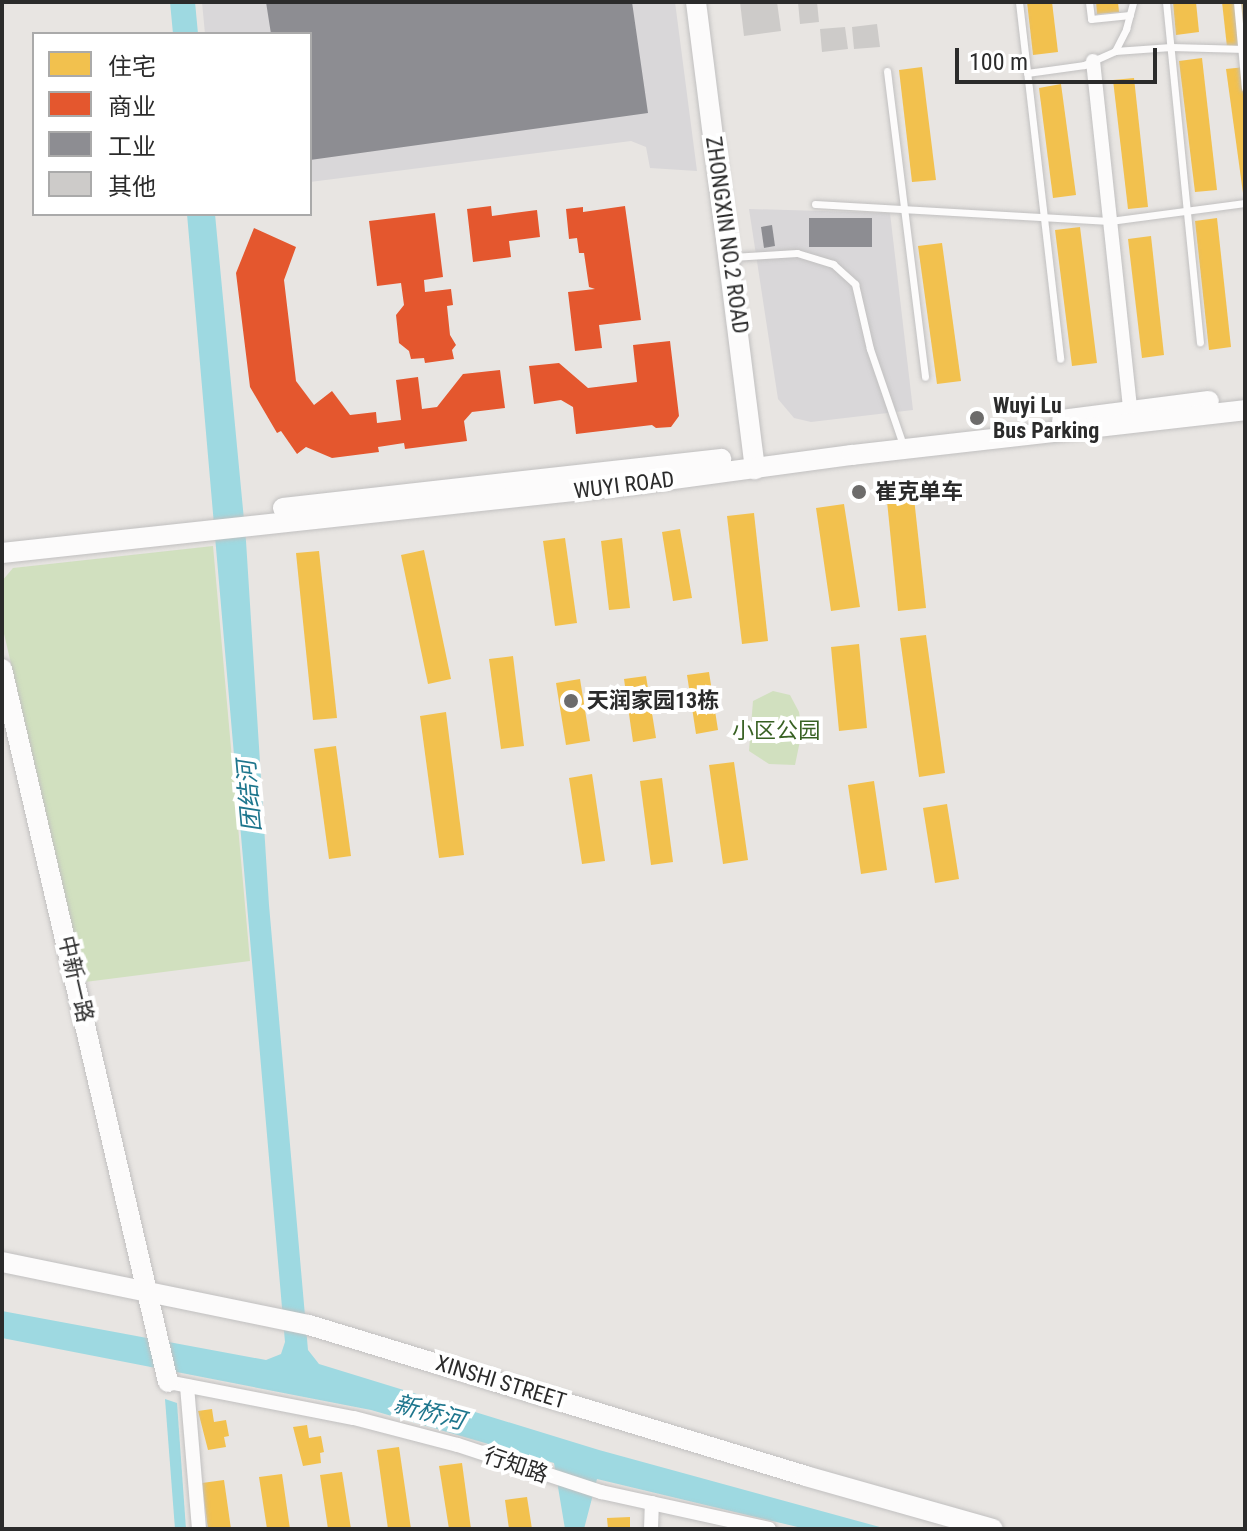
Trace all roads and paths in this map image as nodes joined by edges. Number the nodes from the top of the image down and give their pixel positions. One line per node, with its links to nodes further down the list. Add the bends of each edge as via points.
1 (696, 2): 21 (street, ZHONGXIN NO.2 ROAD)
2 (1019, 2): 13 (lane)
3 (1089, 2): 7 (lane, via 1091,19)
4 (1133, 2): 7 (lane)
5 (1166, 2): 8 (lane)
6 (1237, 2): 9 (lane)
7 (1130, 15): 10 (lane)
8 (1171, 47): 9 (lane); 10 (lane); 18 (lane)
9 (1243, 49): 14 (lane)
10 (1115, 51): 11 (lane)
11 (1093, 61): 13 (lane); 20 (street)
12 (887, 71): 17 (lane)
13 (1027, 73): 19 (lane)
14 (1245, 88)
15 (1245, 203): 18 (lane)
16 (815, 204): 17 (lane)
17 (904, 209): 19 (lane); 24 (lane)
18 (1187, 211): 20 (lane); 22 (lane)
19 (1044, 217): 20 (lane); 23 (lane)
20 (1110, 221): 27 (street)
21 (729, 258): 28 (lane, via 797,253 833,264 855,284 870,349); 29 (street, ZHONGXIN NO.2 ROAD)
22 (1200, 342)
23 (1060, 359)
24 (925, 377)
25 (1245, 397): 29 (street, WUYI ROAD)
26 (1245, 410): 27 (street, WUYI ROAD)
27 (1132, 426): 28 (street, WUYI ROAD)
28 (905, 450): 29 (street, WUYI ROAD)
29 (754, 462): 30 (street, WUYI ROAD)
30 (204, 524): 31 (street, WUYI ROAD); 32 (street, WUYI ROAD)
31 (2, 540)
32 (2, 553)
33 (2, 669): 35 (street, 中新一路)
34 (2, 1262): 35 (street, XINSHI STREET)
35 (150, 1290): 36 (street, 中新一路, via 155,1329); 41 (street, XINSHI STREET, via 309,1325)
36 (173, 1380): 37 (street, 行知路, via 354,1418); 38 (street)
37 (652, 1503): 39 (street); 40 (street, 行知路)
38 (199, 1529)
39 (651, 1529)
40 (769, 1529)
41 (993, 1529)

